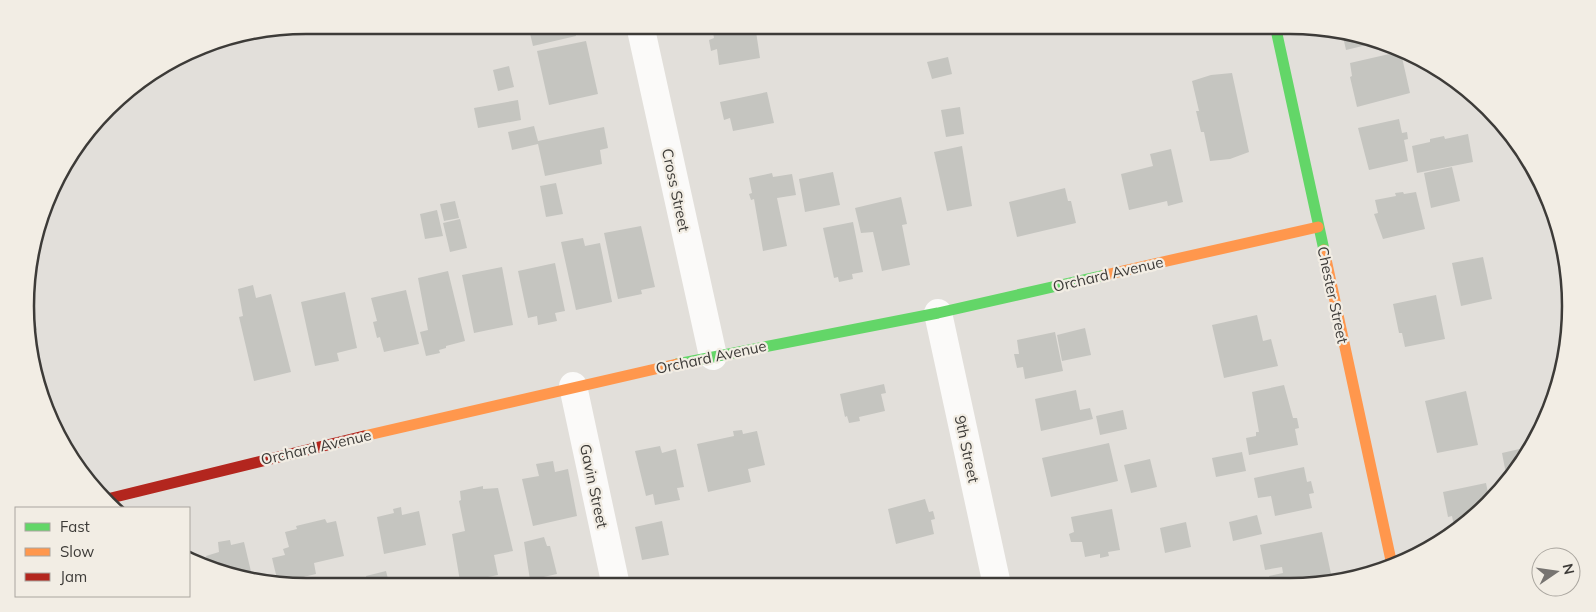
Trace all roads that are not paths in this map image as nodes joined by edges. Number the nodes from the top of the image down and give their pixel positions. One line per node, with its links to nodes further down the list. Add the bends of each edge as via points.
1 (642, 34): 5 (street, Cross Street)
2 (1277, 34): 3 (street, Chester Street)
3 (1318, 227): 4 (street, Orchard Avenue); 8 (street, Chester Street)
4 (938, 313): 5 (street, Orchard Avenue); 10 (street, 9th Street)
5 (713, 356): 6 (street, Orchard Avenue)
6 (573, 386): 7 (street, Orchard Avenue); 9 (street, Gavin Street)
7 (112, 498)
8 (1391, 559)
9 (614, 578)
10 (995, 578)

